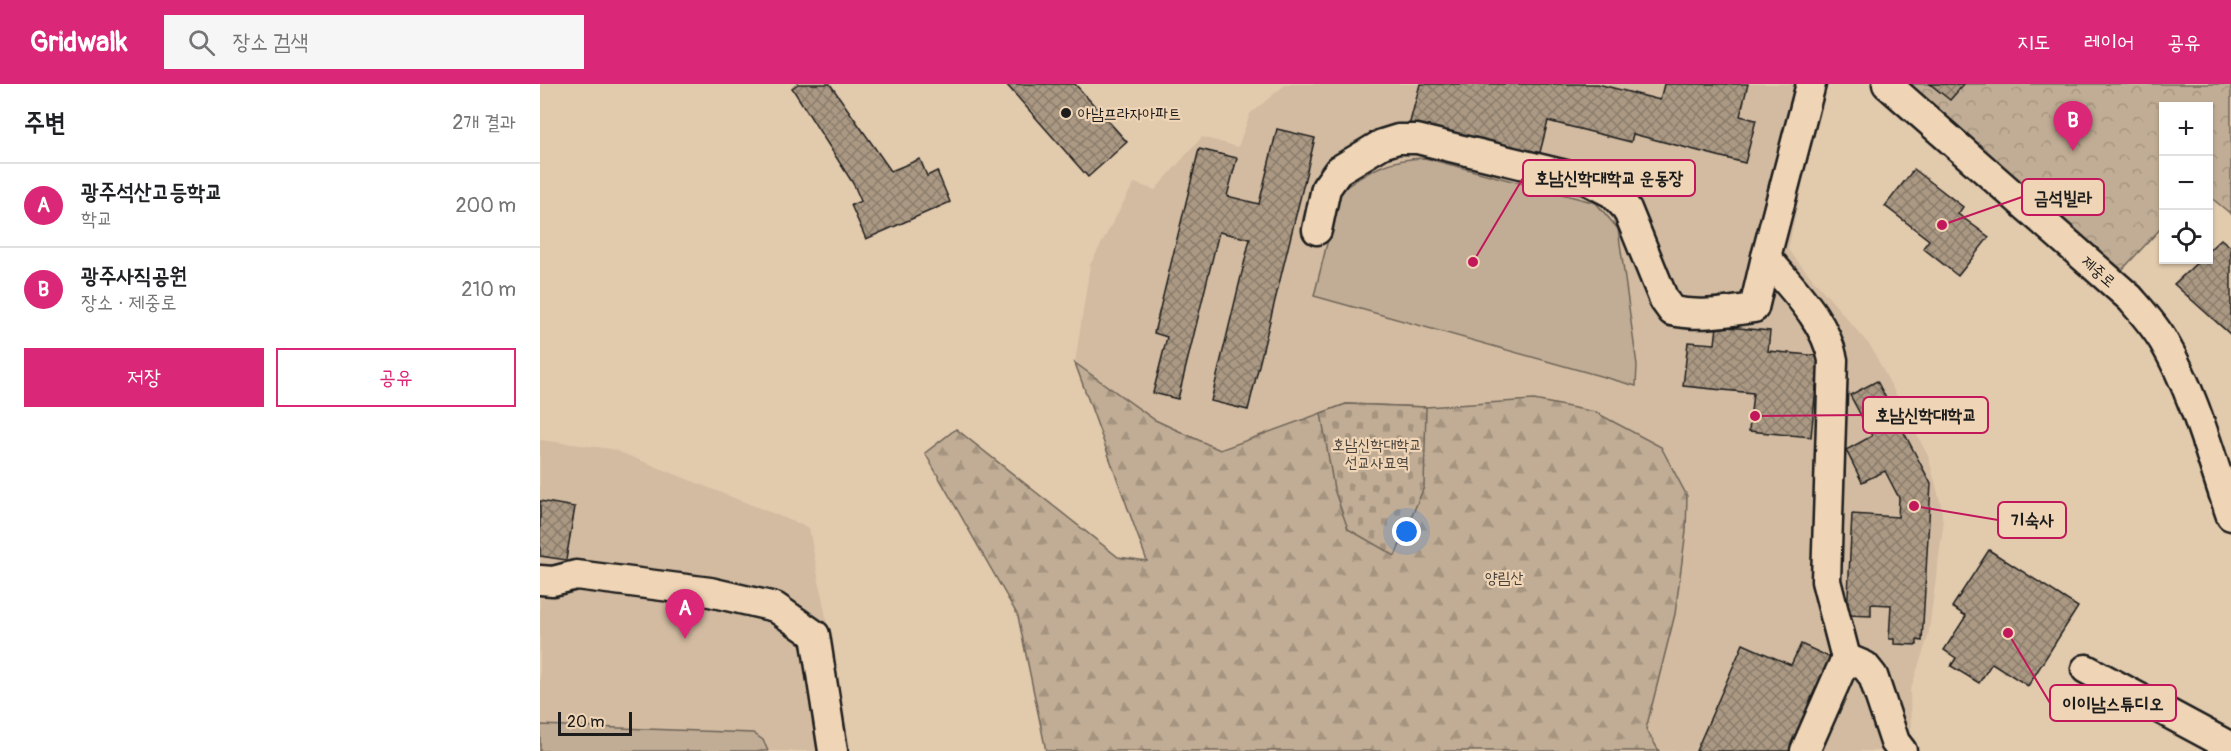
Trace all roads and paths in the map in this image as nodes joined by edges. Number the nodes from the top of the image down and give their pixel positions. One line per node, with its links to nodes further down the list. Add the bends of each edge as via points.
1 (1811, 84): 4 (street)
2 (1887, 84): 5 (street, 제중로, via 2130,298 2150,320 2182,377)
3 (1317, 230): 4 (street, via 1326,188 1339,170 1382,144 1417,140 1587,180 1612,193 1628,209 1672,311 1715,314 1754,308)
4 (1766, 257): 7 (street, via 1814,316 1827,338 1833,360 1826,581)
5 (2231, 516)
6 (540, 580): 10 (street, via 576,575 710,592 776,607 815,634)
7 (1846, 658): 11 (street); 12 (street, via 1865,666 1873,676 1894,742)
8 (2086, 669): 9 (street)
9 (2231, 747)
10 (832, 751)
11 (1805, 751)
12 (1902, 751)

